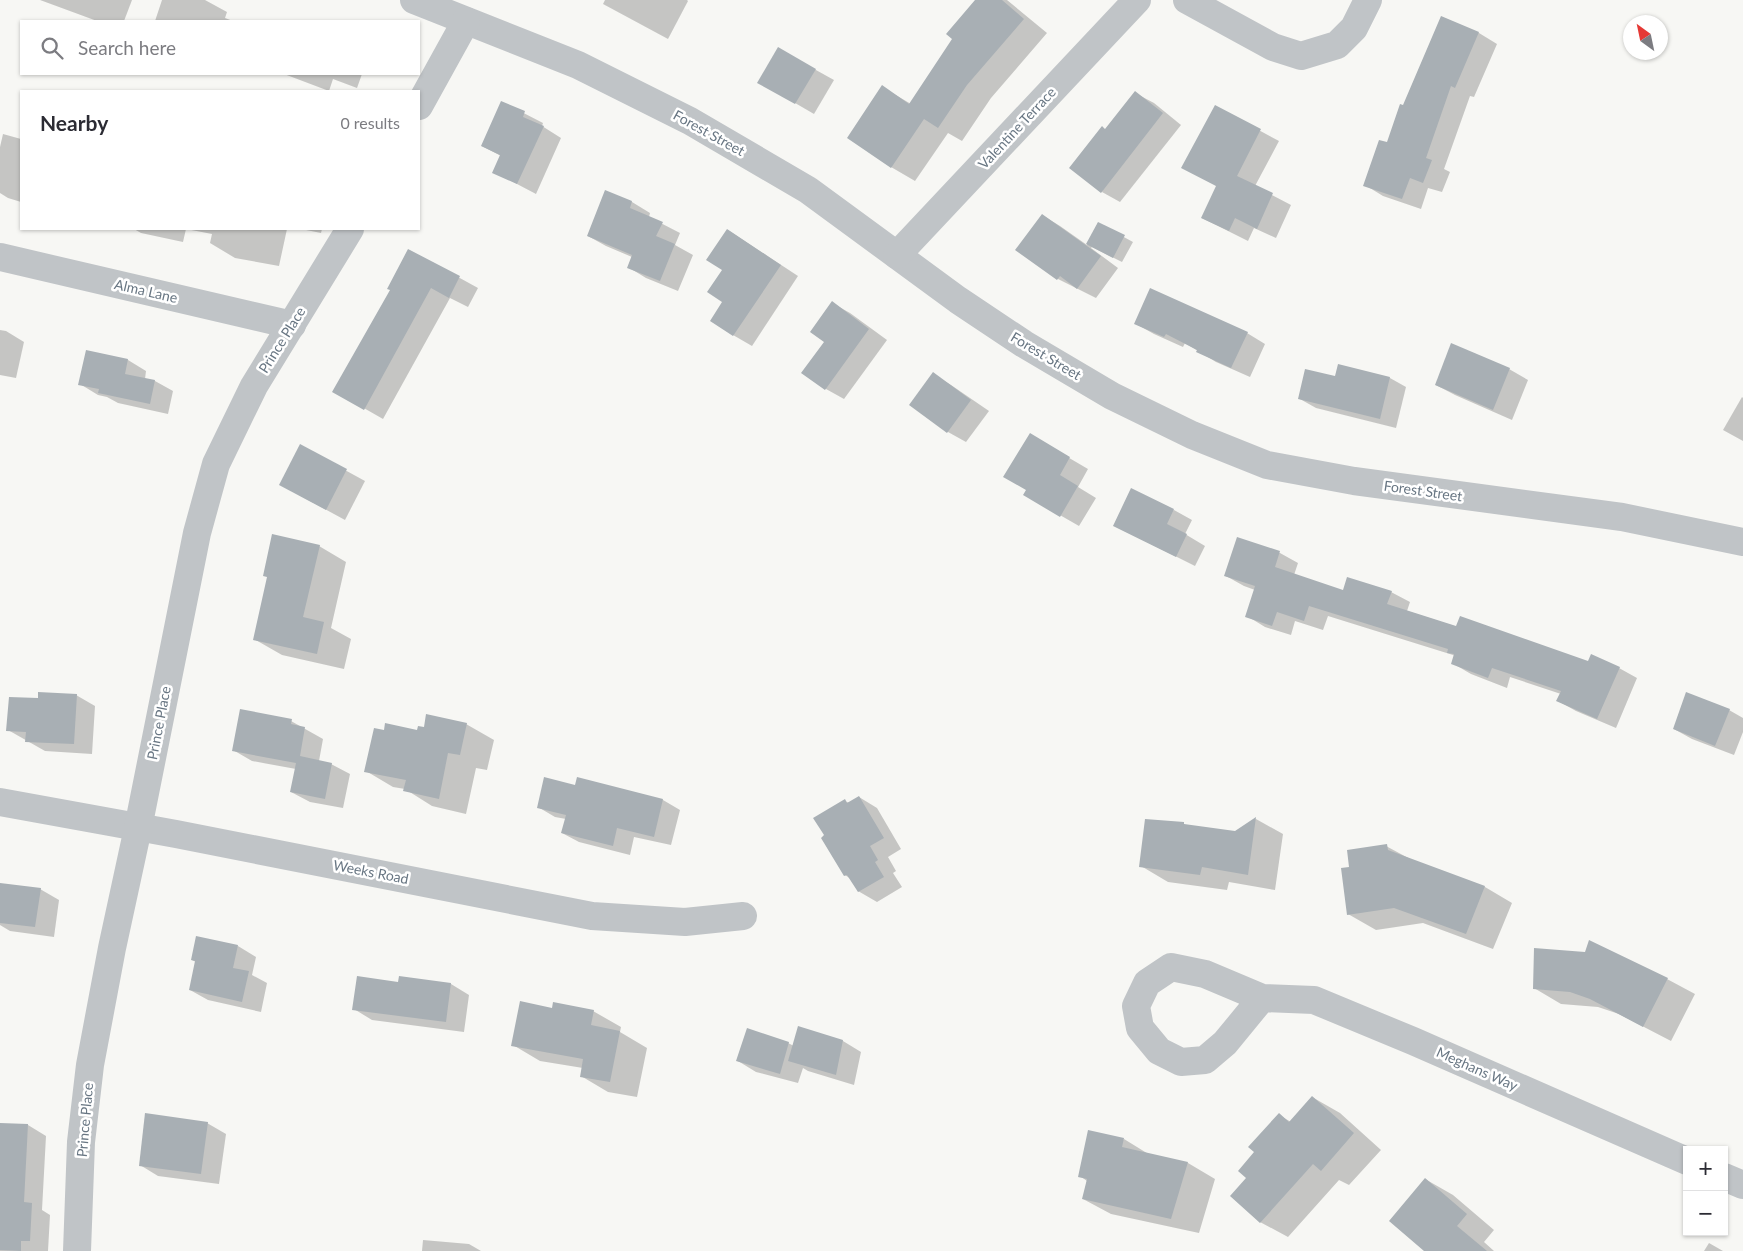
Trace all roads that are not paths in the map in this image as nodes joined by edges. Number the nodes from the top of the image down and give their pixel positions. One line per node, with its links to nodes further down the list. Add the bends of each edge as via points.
1 (414, 0): 5 (street, Forest Street)
2 (1137, 0): 8 (street, Valentine Terrace)
3 (1187, 0): 4 (street, via 1272,47 1301,56 1337,45 1354,28)
4 (1368, 0)
5 (466, 21): 6 (street); 8 (street, Forest Street, via 578,65 690,121 808,190)
6 (420, 104)
7 (349, 230): 10 (street, Prince Place)
8 (897, 255): 11 (street, Forest Street, via 1024,344 1112,396 1192,435 1268,466 1354,481 1622,516)
9 (0, 257): 10 (street, Alma Lane)
10 (292, 325): 13 (street, Prince Place, via 254,386 216,464 197,533)
11 (1743, 542)
12 (0, 802): 13 (street, Weeks Road)
13 (138, 828): 14 (street, Weeks Road, via 592,916 685,922); 19 (street, Prince Place, via 90,1065 82,1142)
14 (743, 916)
15 (1262, 998): 16 (street, Meghans Way, via 1314,1000)
16 (1683, 1159)
17 (1728, 1179): 18 (street)
18 (1743, 1186)
19 (77, 1251)

